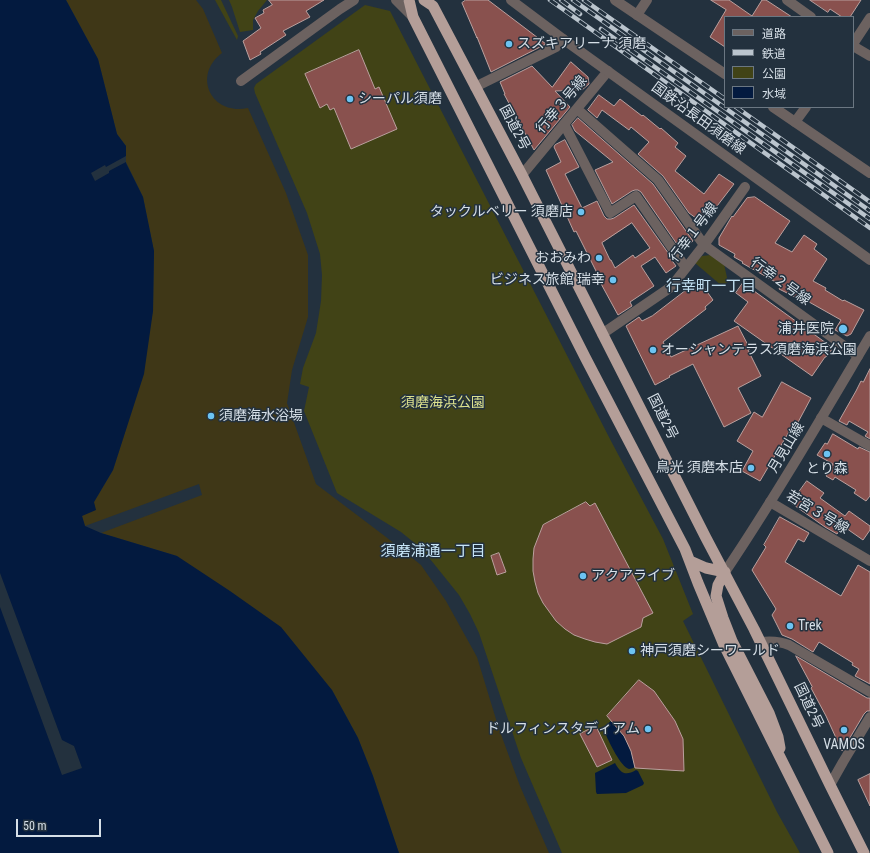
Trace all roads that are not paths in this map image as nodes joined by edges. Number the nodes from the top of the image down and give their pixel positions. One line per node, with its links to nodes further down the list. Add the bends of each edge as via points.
1 (354, 0): 19 (street)
2 (396, 0): 11 (street)
3 (409, 0): 11 (highway)
4 (424, 0): 20 (highway, 国道2号, via 433,6)
5 (511, 0): 13 (street, 国鉄沿長田須磨線)
6 (615, 0): 9 (street)
7 (647, 0): 9 (street)
8 (787, 0): 10 (street)
9 (637, 15): 18 (street)
10 (810, 16)
11 (413, 17): 38 (highway)
12 (870, 18): 14 (street)
13 (563, 39): 17 (street, 国鉄沿長田須磨線); 20 (street, via 556,47)
14 (854, 43)
15 (854, 46): 16 (street)
16 (870, 56)
17 (608, 71): 23 (street, 行幸３号線); 30 (street, 国鉄沿長田須磨線)
18 (724, 73)
19 (241, 81)
20 (475, 87): 27 (highway, 国道2号)
21 (774, 108): 24 (street)
22 (805, 108): 24 (street)
23 (577, 109): 25 (street, 行幸３号線); 29 (street, 行幸２号線, via 658,180)
24 (795, 122): 26 (street)
25 (564, 124): 27 (street, 行幸３号線); 31 (street, via 610,213 636,196)
26 (870, 173)
27 (522, 176): 32 (highway, 国道2号)
28 (745, 187): 29 (street, 行幸１号線)
29 (704, 245): 31 (street, 行幸１号線); 34 (street, 行幸２号線)
30 (870, 260)
31 (686, 268): 32 (street, 行幸１号線, via 671,287)
32 (602, 334): 40 (highway, 国道2号)
33 (870, 336): 34 (street, 月見山線)
34 (858, 356): 35 (street, 月見山線)
35 (821, 418): 36 (street); 37 (street, 月見山線)
36 (870, 446)
37 (770, 502): 39 (street, 若宮３号線); 40 (street, 月見山線)
38 (690, 561): 40 (highway); 44 (highway, via 724,645)
39 (870, 561)
40 (725, 572): 41 (highway, 国道2号); 44 (highway, via 716,596 732,641 769,713 778,737)
41 (760, 642): 42 (street, via 781,641); 45 (highway, 国道2号)
42 (870, 692)
43 (870, 717): 45 (street)
44 (783, 762): 46 (highway)
45 (830, 785): 47 (highway, 国道2号)
46 (828, 853)
47 (864, 853)

